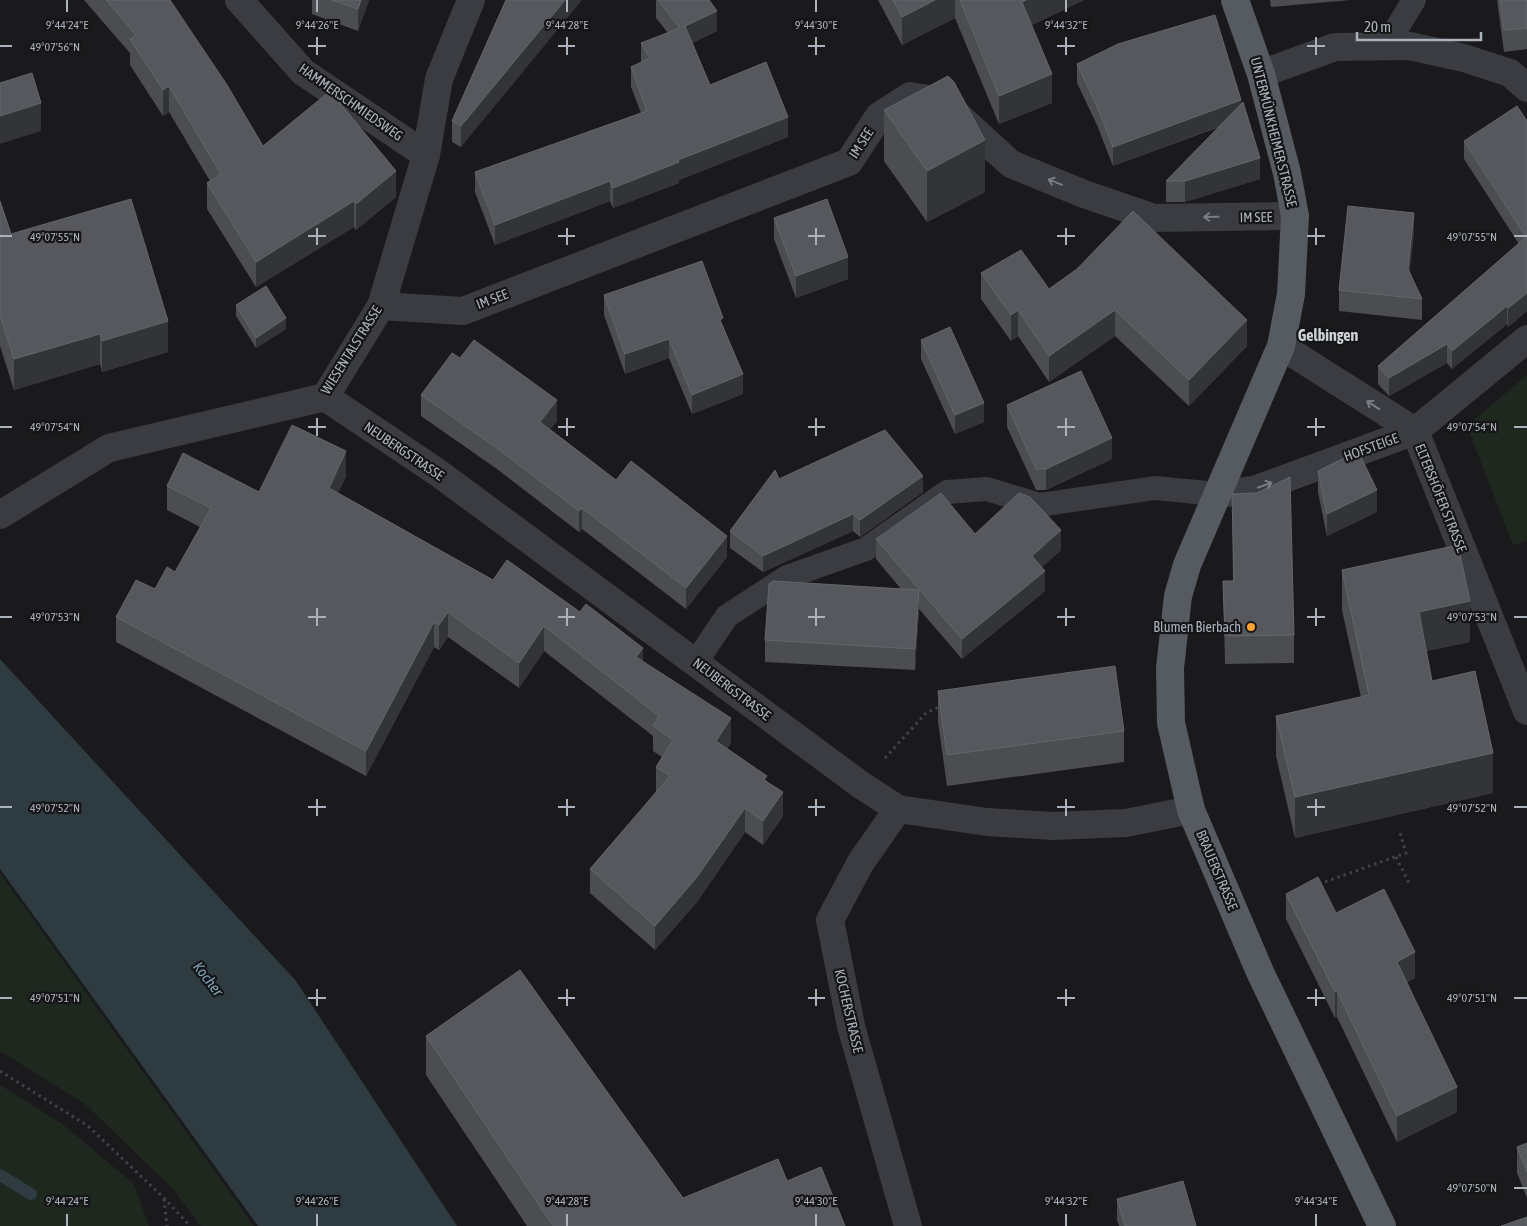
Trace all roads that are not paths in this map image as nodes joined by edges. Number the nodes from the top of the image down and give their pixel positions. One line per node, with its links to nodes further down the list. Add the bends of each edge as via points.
1 (239, 0): 8 (street, HAMMERSCHMIEDSWEG, via 303,72)
2 (471, 0): 8 (street, WIESENTALSTRASSE, via 438,79)
3 (1235, 0): 6 (main road, UNTERMÜNKHEIMER STRASSE)
4 (1414, 0): 5 (lane)
5 (1386, 46): 6 (street, via 1335,47); 7 (street, via 1410,46 1464,58 1510,73)
6 (1261, 74): 9 (main road, UNTERMÜNKHEIMER STRASSE)
7 (1527, 88)
8 (426, 155): 10 (street, WIESENTALSTRASSE)
9 (1295, 216): 10 (street, IM SEE, one-way to 10, via 1154,218 1011,164 942,101 910,96 879,116 849,162 463,311); 12 (main road, UNTERMÜNKHEIMER STRASSE, via 1291,294)
10 (380, 306): 13 (street, WIESENTALSTRASSE)
11 (1527, 339): 14 (street, HOFSTEIGE)
12 (1282, 346): 14 (street, ELTERSHÖFER STRASSE, one-way to 12); 15 (main road, UNTERMÜNKHEIMER STRASSE)
13 (325, 397): 16 (street, WIESENTALSTRASSE, via 108,448); 17 (street, NEUBERGSTRASSE, via 437,472)
14 (1414, 431): 15 (street, HOFSTEIGE, one-way to 14, via 1254,490); 18 (street, ELTERSHÖFER STRASSE)
15 (1217, 494): 17 (lane, via 1155,488 1039,505 988,489 947,492 866,549 787,577 727,616); 20 (main road, BRAUERSTRASSE, via 1180,588 1172,642 1171,723)
16 (0, 515)
17 (696, 662): 19 (street, NEUBERGSTRASSE)
18 (1527, 712)
19 (898, 809): 20 (street, NEUBERGSTRASSE, via 986,822 1054,826 1126,822); 21 (street, KOCHERSTRASSE, via 861,862 830,920 851,1026)
20 (1191, 810): 22 (main road, BRAUERSTRASSE, via 1260,972)
21 (908, 1226)
22 (1382, 1226)

